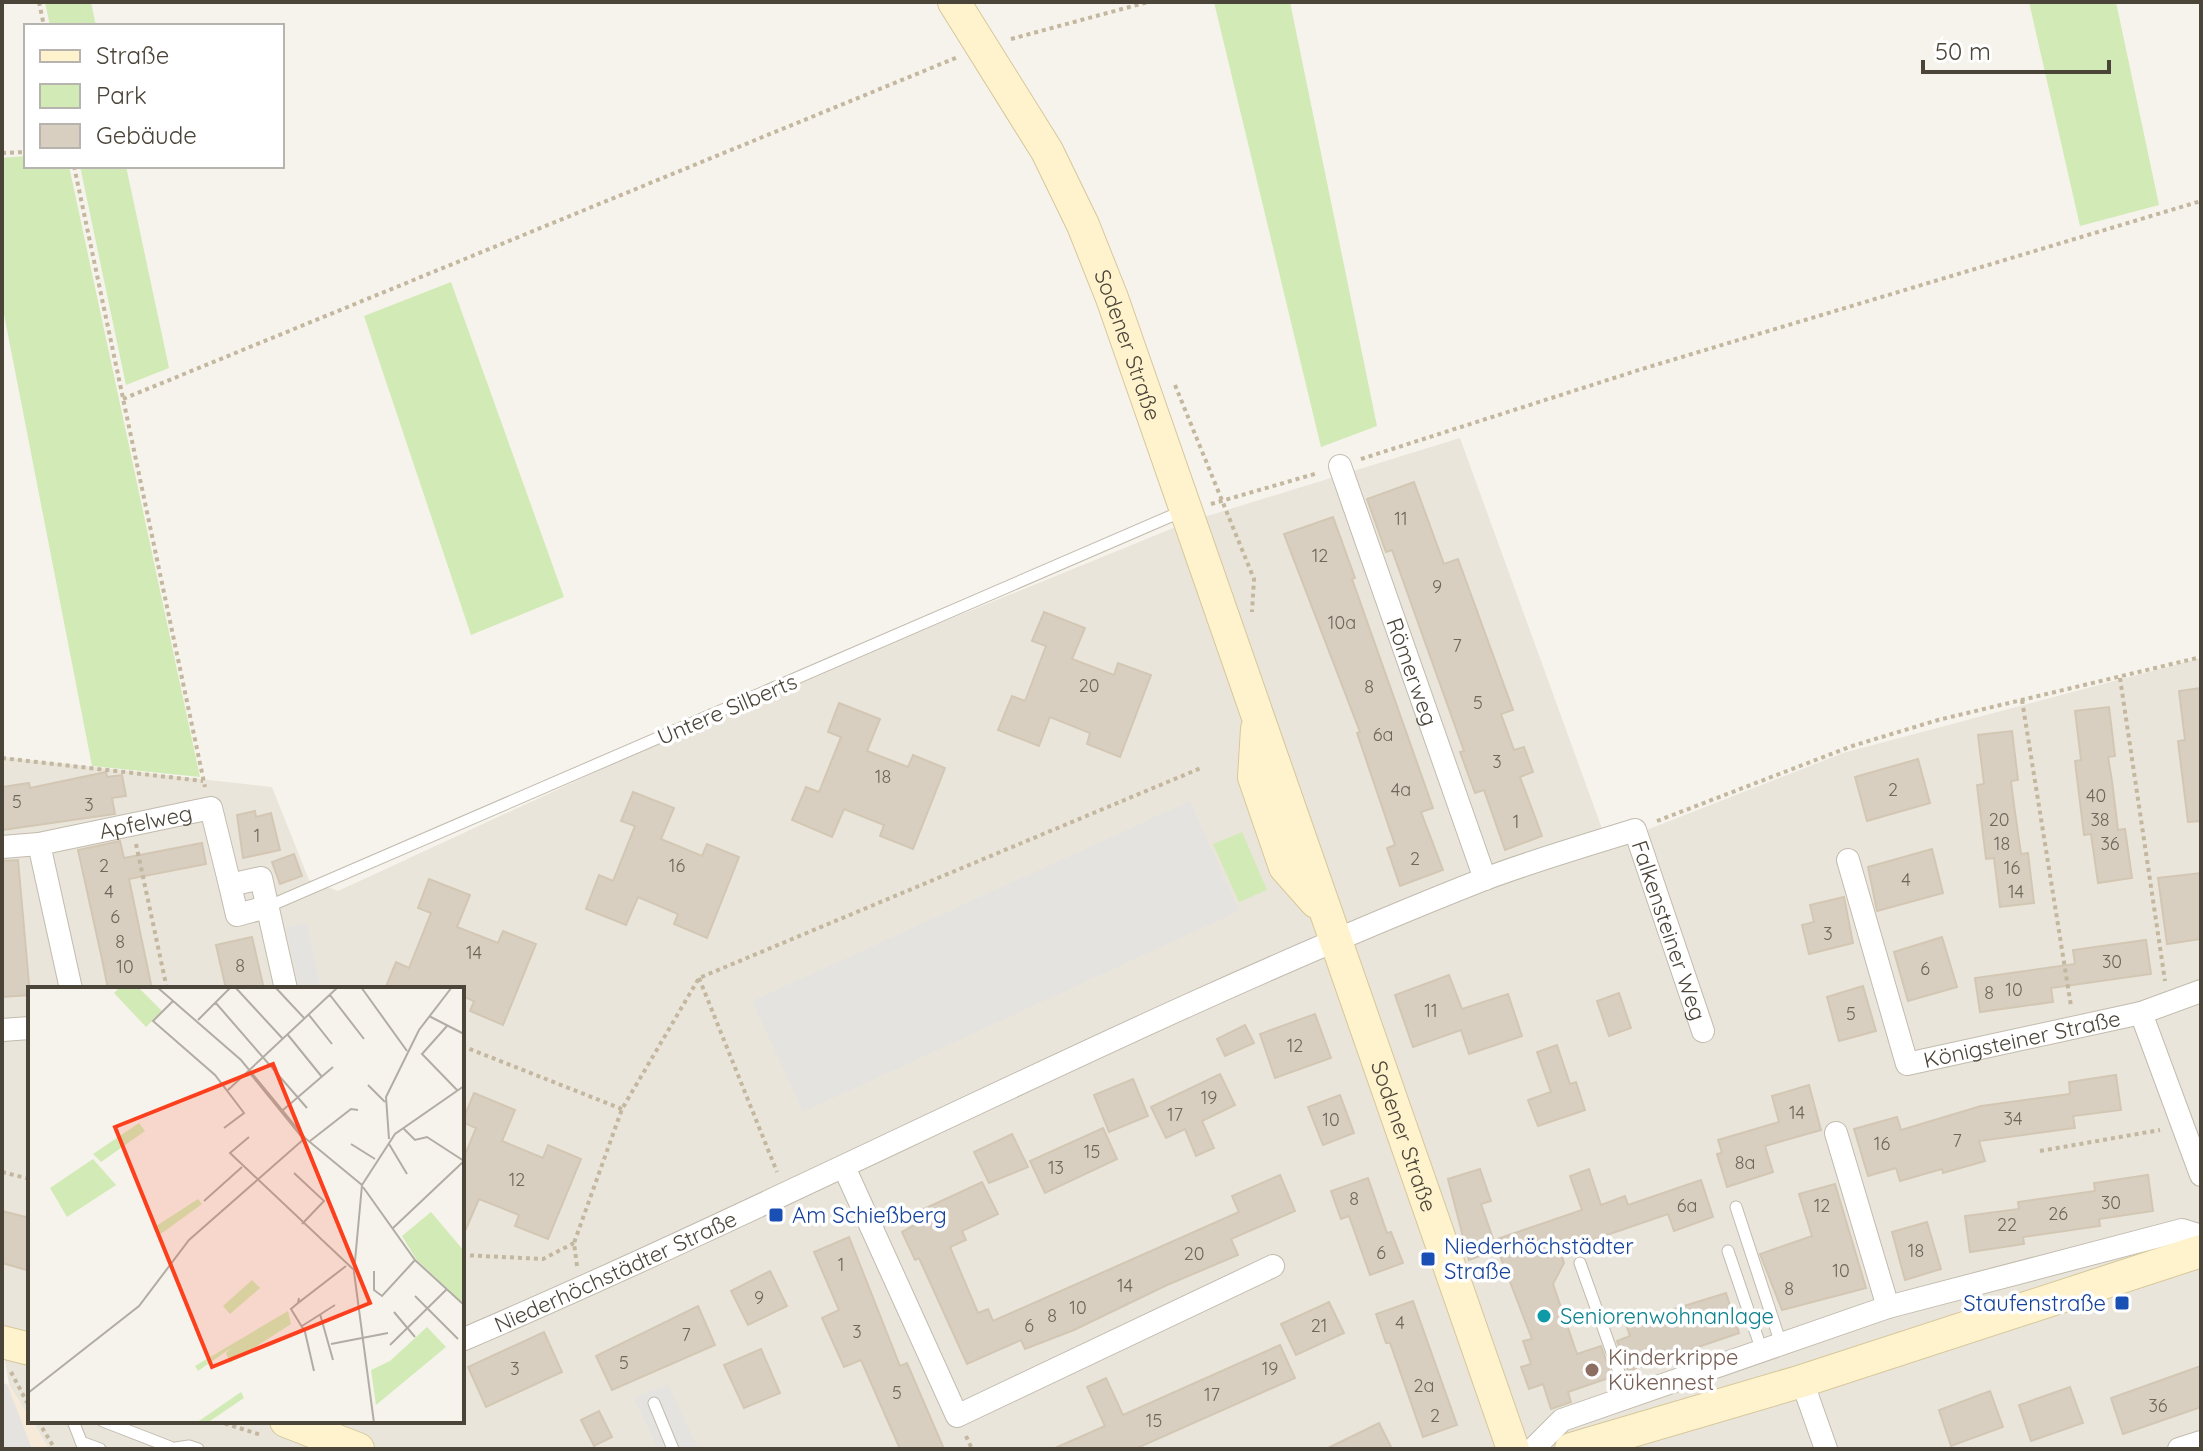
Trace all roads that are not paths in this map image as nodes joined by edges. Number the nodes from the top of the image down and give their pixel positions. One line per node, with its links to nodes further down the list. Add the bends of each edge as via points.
1 (954, 2): 3 (main road, Sodener Straße, via 1047,151 1083,225)
2 (1340, 466): 8 (street, Römerweg)
3 (1186, 510): 10 (lane, Untere Silberts); 11 (main road, Sodener Straße)
4 (1635, 830): 8 (street, Niederhöchstädter Straße); 18 (street, Falkensteiner Weg)
5 (39, 844): 6 (street, Apfelweg); 9 (street, Apfelweg, via 211,808); 12 (street)
6 (2, 847)
7 (1848, 860): 15 (street, Königsteiner Straße, via 1907,1064)
8 (1485, 879): 11 (street, Niederhöchstädter Straße)
9 (230, 885): 10 (street, via 261,878); 10 (street, Apfelweg, via 237,915)
10 (267, 907): 13 (street)
11 (1331, 928): 20 (street, Niederhöchstädter Straße); 44 (main road, Sodener Straße)
12 (71, 987)
13 (286, 987)
14 (2201, 991): 15 (street, Königsteiner Straße)
15 (2141, 1013): 21 (street)
16 (28, 1028): 17 (street)
17 (2, 1030)
18 (1703, 1031)
19 (1836, 1133): 28 (street)
20 (844, 1167): 27 (street, via 957,1416); 29 (street, Niederhöchstädter Straße)
21 (2201, 1175)
22 (1736, 1207): 30 (lane)
23 (2201, 1236): 28 (street, via 2182,1230)
24 (1728, 1251): 30 (lane)
25 (2201, 1251): 31 (main road)
26 (1580, 1263): 32 (lane)
27 (1273, 1266)
28 (1888, 1307): 30 (street)
29 (464, 1339)
30 (1771, 1348): 32 (street)
31 (1802, 1381): 46 (main road); 47 (street)
32 (1628, 1397): 45 (street, via 1562,1420)
33 (654, 1403): 43 (lane)
34 (74, 1423): 38 (lane)
35 (108, 1423): 39 (lane)
36 (308, 1431): 42 (main road)
37 (2201, 1442): 48 (street)
38 (83, 1445): 40 (lane)
39 (169, 1448): 41 (lane)
40 (100, 1449)
41 (198, 1449)
42 (358, 1449)
43 (673, 1449)
44 (1513, 1449)
45 (1533, 1449)
46 (1571, 1449)
47 (1826, 1449)
48 (2179, 1449)

